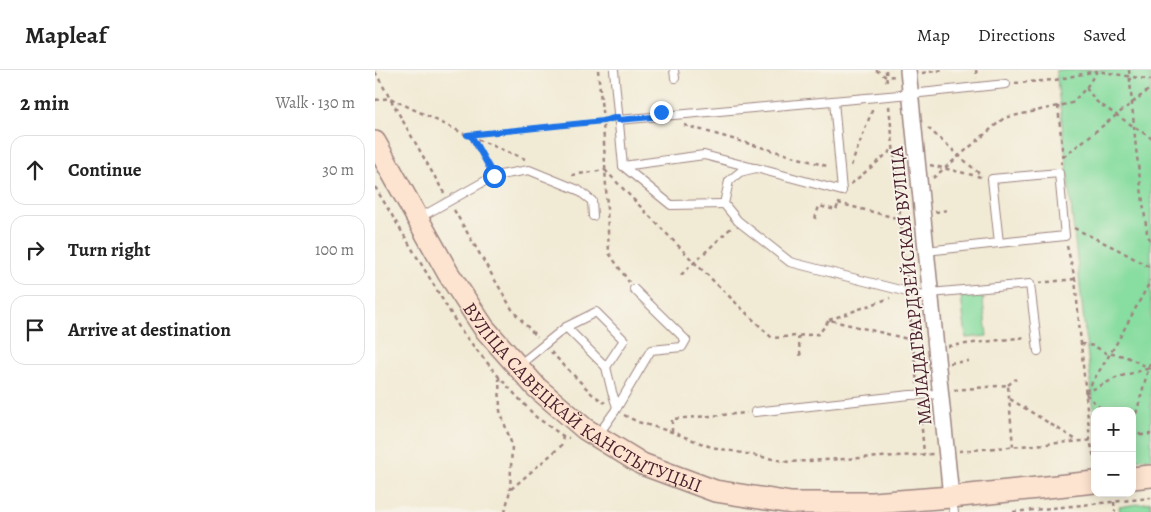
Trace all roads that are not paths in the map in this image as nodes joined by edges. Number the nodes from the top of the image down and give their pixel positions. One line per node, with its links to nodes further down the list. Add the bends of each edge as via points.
1 (614, 70): 6 (lane)
2 (914, 71): 4 (street, МАЛАДАГВАРДЗЕЙСКАЯ ВУЛІЦА)
3 (1006, 84): 4 (lane)
4 (911, 94): 5 (lane, via 888,99); 14 (street, МАЛАДАГВАРДЗЕЙСКАЯ ВУЛІЦА)
5 (834, 101): 6 (lane); 9 (lane, via 842,191)
6 (618, 118): 8 (lane)
7 (375, 142): 12 (main road, ВУЛІЦА САВЕЦКАЙ КАНСТЫТУЦЫІ)
8 (623, 166): 9 (lane, via 704,155); 10 (lane, via 671,205)
9 (756, 168): 10 (lane, via 740,172 729,181)
10 (724, 204): 16 (lane, via 738,221 790,262)
11 (593, 216): 12 (lane, via 591,201 578,190 529,170 494,176)
12 (417, 219): 19 (main road, ВУЛІЦА САВЕЦКАЙ КАНСТЫТУЦЫІ, via 484,328)
13 (999, 243): 13 (lane, via 992,179 1059,173 1065,236); 14 (lane)
14 (926, 251): 16 (street, МАЛАДАГВАРДЗЕЙСКАЯ ВУЛІЦА)
15 (634, 289): 22 (lane, via 686,340 682,347 651,350)
16 (931, 296): 18 (lane, via 1030,284); 21 (street, МАЛАДАГВАРДЗЕЙСКАЯ ВУЛІЦА)
17 (566, 327): 19 (lane); 20 (lane); 20 (lane, via 596,312 624,340)
18 (1038, 351)
19 (517, 366): 24 (main road, ВУЛІЦА САВЕЦКАЙ КАНСТЫТУЦЫІ, via 536,387)
20 (607, 366): 22 (lane)
21 (946, 392): 23 (lane); 28 (street, МАЛАДАГВАРДЗЕЙСКАЯ ВУЛІЦА, via 946,453)
22 (617, 407): 24 (lane)
23 (755, 412)
24 (597, 436): 28 (main road, ВУЛІЦА САВЕЦКАЙ КАНСТЫТУЦЫІ, via 642,464 715,490 791,503)
25 (1151, 476): 26 (main road)
26 (1136, 478)
27 (1091, 490): 28 (main road, ВУЛІЦА САВЕЦКАЙ КАНСТЫТУЦЫІ)
28 (952, 505)

